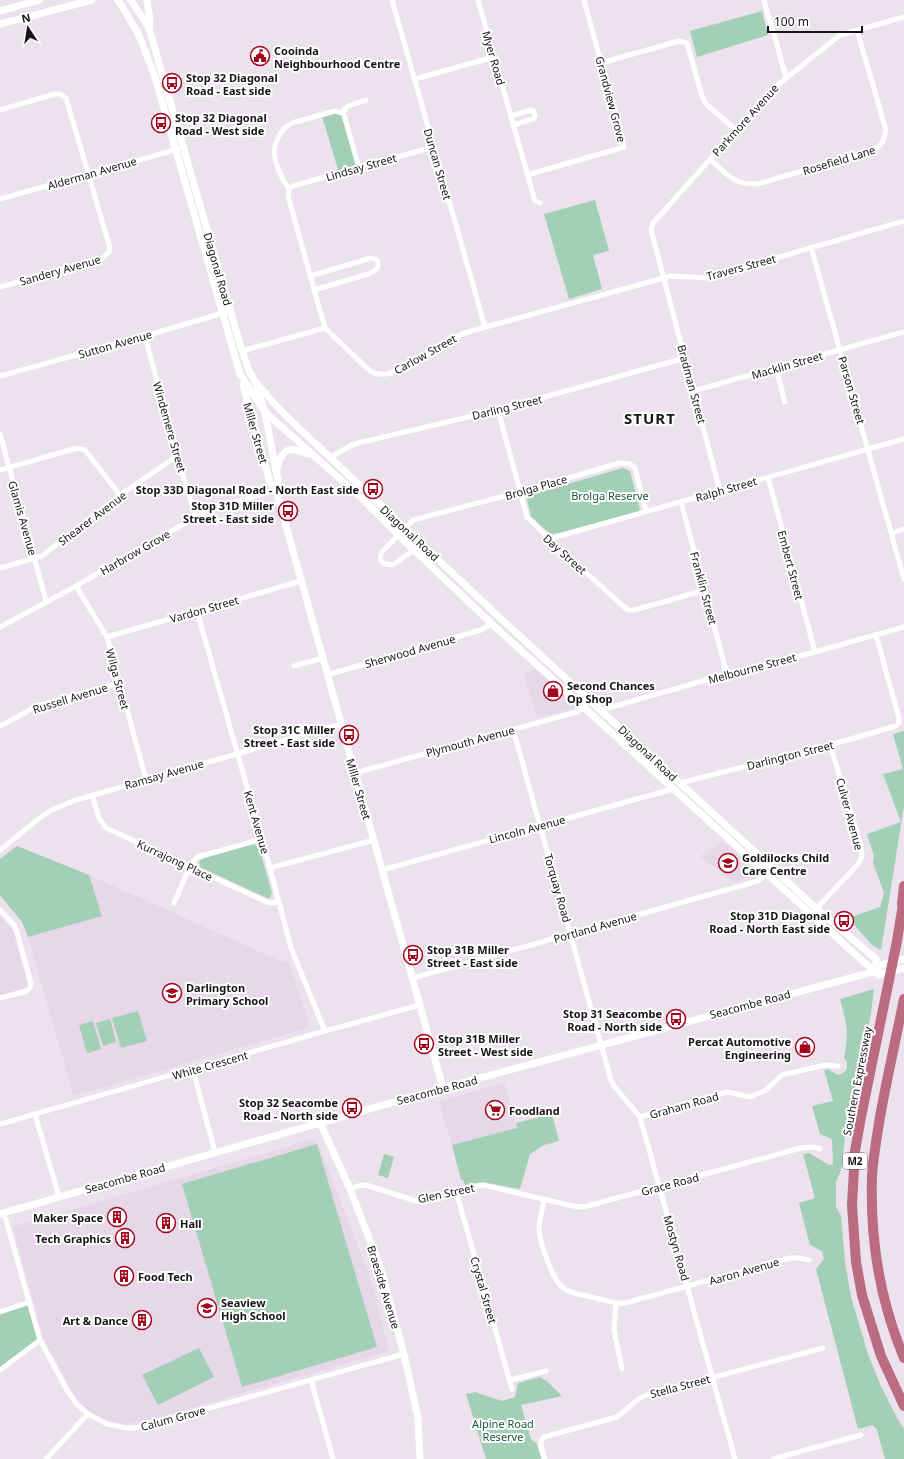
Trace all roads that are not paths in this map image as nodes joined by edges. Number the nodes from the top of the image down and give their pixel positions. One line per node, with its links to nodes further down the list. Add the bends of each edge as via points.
1 (40, 0): 10 (main road)
2 (92, 0): 12 (main road)
3 (118, 0): 27 (main road, Diagonal Road, via 138,32)
4 (131, 0): 13 (main road, Diagonal Road)
5 (147, 0): 13 (main road)
6 (392, 0): 18 (street, Duncan Street)
7 (478, 0): 15 (street, Myer Road)
8 (584, 0): 16 (street, Grandview Grove)
9 (764, 0): 17 (street)
10 (0, 11)
11 (904, 17): 14 (street, Parkmore Avenue)
12 (0, 24)
13 (149, 28): 25 (main road, Diagonal Road)
14 (857, 30): 17 (street, Parkmore Avenue, via 840,35); 28 (street, Rosefield Lane, via 886,130 885,139 880,147 757,184 745,185 732,179)
15 (494, 57): 18 (street); 22 (street, Myer Road)
16 (601, 63): 24 (street, via 679,41 687,43 700,93 706,104); 31 (street, Grandview Grove, via 624,147)
17 (786, 77): 24 (street, Parkmore Avenue)
18 (414, 79): 26 (street, Duncan Street)
19 (366, 100): 21 (street, via 348,106)
20 (0, 110): 30 (street, via 55,94 64,96 68,101)
21 (342, 113): 29 (street); 32 (street, via 335,111 288,124 284,128 275,145 274,153 281,177)
22 (511, 116): 23 (street, Myer Road); 23 (street, via 531,110 536,116)
23 (513, 125): 31 (street, Myer Road)
24 (736, 130): 28 (street, Parkmore Avenue)
25 (184, 147): 27 (street, Alderman Avenue); 41 (main road, Diagonal Road)
26 (433, 147): 29 (street, Lindsay Street); 43 (street, Duncan Street)
27 (175, 150): 30 (street, Alderman Avenue); 42 (main road, Diagonal Road)
28 (710, 160): 38 (street, Parkmore Avenue, via 653,223 651,230)
29 (359, 168): 32 (street, Lindsay Street)
30 (89, 174): 33 (street, Alderman Avenue); 39 (street, Sandery Avenue, via 109,243 110,248 106,256)
31 (527, 175): 34 (street, Myer Road, via 535,201)
32 (289, 189): 37 (street, via 288,196)
33 (0, 199)
34 (540, 204)
35 (904, 221): 36 (street, Travers Street)
36 (811, 248): 38 (street, Travers Street, via 707,278); 47 (street, Parson Street)
37 (310, 276): 40 (street); 40 (street, via 371,258 378,263 375,271 368,274)
38 (664, 278): 43 (street, Travers Street); 49 (street, Bradman Street)
39 (0, 287)
40 (314, 290): 44 (street)
41 (230, 311): 42 (street, Sutton Avenue); 48 (main road, Diagonal Road)
42 (221, 314): 46 (street, Sutton Avenue); 51 (main road, Diagonal Road)
43 (485, 327): 44 (street, Carlow Street, via 462,334 383,375 370,371)
44 (325, 328): 48 (street)
45 (904, 332): 47 (street, Macklin Street)
46 (145, 336): 52 (street, Sutton Avenue); 62 (street, Windemere Street)
47 (840, 350): 50 (street, Macklin Street); 60 (street, Parson Street)
48 (242, 351): 53 (main road, Diagonal Road)
49 (684, 358): 54 (street, Bradman Street); 56 (street, Darling Street)
50 (776, 368): 54 (street, Macklin Street); 55 (street)
51 (240, 374): 57 (main road, Diagonal Road); 69 (main road, Miller Street, via 270,482)
52 (0, 376)
53 (256, 383): 57 (main road, Miller Street); 63 (main road, Diagonal Road, via 276,406)
54 (693, 391): 70 (street, Bradman Street)
55 (785, 402)
56 (498, 410): 63 (street, Darling Street, via 354,444); 71 (street, Day Street)
57 (265, 412): 61 (main road, Diagonal Road); 67 (main road, Miller Street)
58 (0, 434): 65 (street, Glamis Avenue)
59 (904, 439): 60 (street, Ralph Street)
60 (869, 450): 68 (street, Ralph Street); 78 (street, Parson Street)
61 (312, 455): 64 (main road, Diagonal Road); 67 (main road, via 300,451 286,451 282,454)
62 (177, 456): 72 (street, Shearer Avenue); 75 (street, Windemere Street)
63 (331, 458): 64 (main road); 76 (main road, Diagonal Road)
64 (324, 466): 79 (main road, Diagonal Road, via 367,503)
65 (9, 467): 66 (street); 72 (street, via 81,449); 82 (street, Glamis Avenue)
66 (0, 470)
67 (276, 471): 69 (main road, Miller Street)
68 (768, 477): 70 (street, Ralph Street); 96 (street, Embert Street)
69 (276, 490): 75 (street, Harbrow Grove, via 221,506); 85 (main road, Miller Street)
70 (720, 491): 73 (street, Ralph Street)
71 (520, 492): 74 (street, Brolga Place, via 620,463 630,464 635,468); 76 (street, Brolga Place, via 413,520); 80 (street, Day Street, via 527,517)
72 (120, 496): 82 (street, Shearer Avenue, via 42,556)
73 (681, 502): 74 (street, Ralph Street); 87 (street, Franklin Street)
74 (646, 511): 80 (street, Ralph Street)
75 (196, 517): 86 (street, Harbrow Grove)
76 (404, 529): 79 (street, Brolga Place); 90 (main road, Diagonal Road)
77 (904, 529): 78 (street)
78 (892, 533): 84 (street, Parson Street)
79 (398, 535): 81 (main road, Diagonal Road); 81 (street, Diagonal Road, via 380,552 380,560 393,565)
80 (549, 539): 87 (street, Day Street, via 629,610)
81 (414, 550): 91 (main road, Diagonal Road)
82 (35, 558): 83 (street, Shearer Avenue); 88 (street, Glamis Avenue)
83 (0, 568)
84 (904, 579)
85 (301, 581): 89 (street, Vardon Street); 97 (main road, Miller Street)
86 (76, 586): 88 (street, Harbrow Grove); 95 (street, Wilga Street)
87 (705, 590): 99 (street, Franklin Street)
88 (46, 601): 92 (street, Harbrow Grove)
89 (197, 611): 95 (street, Vardon Street); 109 (street, Kent Avenue)
90 (499, 617): 91 (main road); 103 (main road, Diagonal Road)
91 (492, 624): 100 (street, Sherwood Avenue, via 481,630); 102 (main road, Diagonal Road)
92 (0, 627)
93 (904, 627): 94 (street, Melbourne Street)
94 (876, 635): 96 (street, Melbourne Street); 108 (street, Darlington Street, via 899,722 896,726)
95 (107, 637): 101 (street, Wilga Street)
96 (815, 652): 99 (street, Melbourne Street)
97 (323, 658): 98 (street); 100 (main road, Miller Street)
98 (294, 666)
99 (727, 674): 103 (street, Melbourne Street)
100 (327, 675): 105 (main road, Miller Street)
101 (119, 683): 106 (street, Russell Avenue, via 37,706); 111 (street, Wilga Street)
102 (585, 707): 104 (main road, Diagonal Road); 107 (street, Plymouth Avenue, via 578,712)
103 (601, 710): 104 (main road); 112 (main road, Diagonal Road)
104 (594, 715): 113 (main road, Diagonal Road)
105 (341, 724): 109 (street, Ramsay Avenue); 110 (main road, Miller Street)
106 (0, 726)
107 (513, 729): 110 (street, Plymouth Avenue); 115 (street, Torquay Road)
108 (830, 745): 112 (street, Darlington Street); 129 (street, Culver Avenue, via 861,844 862,856 859,863)
109 (237, 754): 111 (street, Ramsay Avenue); 116 (street, Kent Avenue)
110 (355, 773): 117 (main road, Miller Street)
111 (146, 779): 114 (street, Ramsay Avenue)
112 (680, 783): 113 (main road); 121 (main road, Diagonal Road)
113 (673, 789): 115 (street, Lincoln Avenue); 123 (main road, Diagonal Road)
114 (92, 795): 118 (street, Ramsay Avenue, via 52,810); 119 (street, Kurrajong Place, via 99,818 106,828)
115 (540, 826): 122 (street, Lincoln Avenue); 131 (street, Torquay Road)
116 (262, 839): 119 (street, via 201,856); 120 (street, Kent Avenue)
117 (374, 840): 120 (street); 122 (main road, Miller Street)
118 (0, 850)
119 (190, 866): 126 (street, Kurrajong Place, via 267,902); 127 (street)
120 (270, 868): 126 (street, Kent Avenue)
121 (773, 869): 123 (street, Portland Avenue); 129 (main road, Diagonal Road)
122 (382, 870): 135 (main road, Miller Street)
123 (767, 875): 129 (main road, Diagonal Road); 131 (street, Portland Avenue, via 758,880)
124 (904, 886): 130 (highway)
125 (904, 898): 130 (highway, Southern Expressway / M2)
126 (279, 902): 139 (street, Kent Avenue, via 291,948)
127 (174, 903)
128 (0, 910): 136 (street, via 14,925 31,984 27,990)
129 (813, 911): 134 (main road, Diagonal Road, via 866,964)
130 (901, 912): 173 (highway, Southern Expressway / M2, via 860,1117 852,1205 856,1262 862,1295 881,1356)
131 (570, 934): 135 (street, Portland Avenue); 140 (street, Torquay Road)
132 (904, 959): 134 (main road, Seacombe Road)
133 (904, 968): 134 (main road, Seacombe Road)
134 (878, 970): 140 (main road, Seacombe Road)
135 (413, 978): 138 (main road, Miller Street)
136 (0, 998)
137 (904, 998): 165 (highway, M2, via 883,1100 872,1176 874,1236 882,1289)
138 (420, 1006): 139 (street, White Crescent); 143 (main road, Miller Street)
139 (325, 1031): 142 (street, White Crescent)
140 (602, 1046): 143 (main road, Seacombe Road); 145 (street, Mostyn Road, via 614,1086)
141 (838, 1066): 145 (street, Graham Road, via 825,1065 782,1076 766,1090 750,1097 726,1092)
142 (193, 1070): 144 (street, White Crescent); 149 (street)
143 (443, 1088): 146 (main road, Seacombe Road)
144 (35, 1114): 147 (street, White Crescent); 154 (street)
145 (640, 1117): 150 (street, Mostyn Road)
146 (320, 1122): 149 (main road, Seacombe Road); 151 (main road, Braeside Avenue)
147 (0, 1124)
148 (820, 1149): 150 (street, Grace Road, via 801,1148)
149 (215, 1152): 154 (main road, Seacombe Road)
150 (660, 1187): 155 (street, Grace Road, via 584,1207); 158 (street, Mostyn Road)
151 (350, 1189): 152 (street, Glen Street, via 366,1185 416,1201); 164 (main road, Braeside Avenue, via 380,1266)
152 (456, 1191): 153 (street, Glen Street, via 483,1185); 171 (street, Crystal Street)
153 (520, 1193): 155 (street, Grace Road)
154 (58, 1197): 156 (main road, Seacombe Road)
155 (544, 1199): 160 (street, Aaron Avenue, via 540,1235 559,1285 570,1292)
156 (2, 1213): 159 (street, Calum Grove)
157 (810, 1260): 158 (street, Aaron Avenue, via 790,1258)
158 (688, 1287): 160 (street, Aaron Avenue); 169 (street, Mostyn Road)
159 (30, 1302): 161 (street); 162 (street, Calum Grove)
160 (616, 1303): 166 (street, via 614,1329)
161 (0, 1312)
162 (40, 1340): 167 (street); 174 (street, Calum Grove, via 67,1390)
163 (823, 1348): 169 (street, Stella Street)
164 (404, 1354): 170 (street, Calum Grove); 178 (main road, Braeside Avenue, via 418,1418)
165 (904, 1358)
166 (622, 1369)
167 (0, 1370)
168 (546, 1371): 171 (street)
169 (713, 1377): 179 (street, Stella Street, via 642,1396 617,1417 544,1437 541,1445); 180 (street, Mostyn Road)
170 (311, 1380): 174 (street, Calum Grove, via 136,1428 116,1427); 177 (street)
171 (510, 1380): 172 (street, Crystal Street)
172 (512, 1389)
173 (904, 1406)
174 (88, 1414): 176 (street)
175 (861, 1435): 181 (street)
176 (46, 1459)
177 (332, 1459)
178 (420, 1459)
179 (545, 1459)
180 (735, 1459)
181 (774, 1459)

